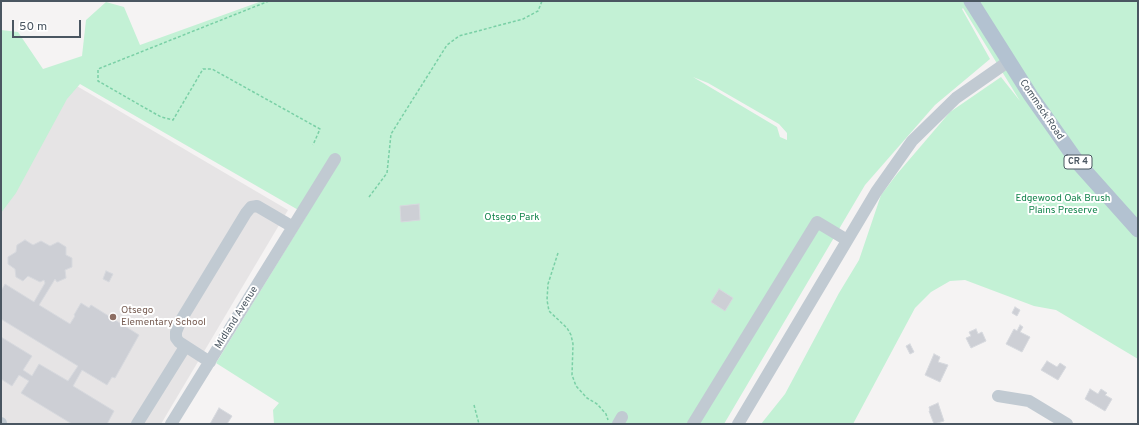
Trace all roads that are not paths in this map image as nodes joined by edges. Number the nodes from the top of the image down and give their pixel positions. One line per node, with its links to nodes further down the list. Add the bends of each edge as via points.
1 (971, 1): 2 (main road, Commack Road / CR 4)
2 (1009, 61): 5 (main road, Commack Road / CR 4, via 1079,164); 6 (street, via 956,98 912,141 876,192)
3 (335, 159): 4 (street, Midland Avenue)
4 (293, 227): 7 (street, via 256,206 251,207 181,320 176,338); 8 (street, Midland Avenue)
5 (1138, 230)
6 (847, 240): 12 (street, via 817,222); 13 (street)
7 (185, 347): 8 (street); 10 (street)
8 (210, 362): 11 (street, Midland Avenue)
9 (998, 396): 14 (street, via 1029,401)
10 (137, 424)
11 (171, 424)
12 (693, 424)
13 (738, 424)
14 (1067, 424)

